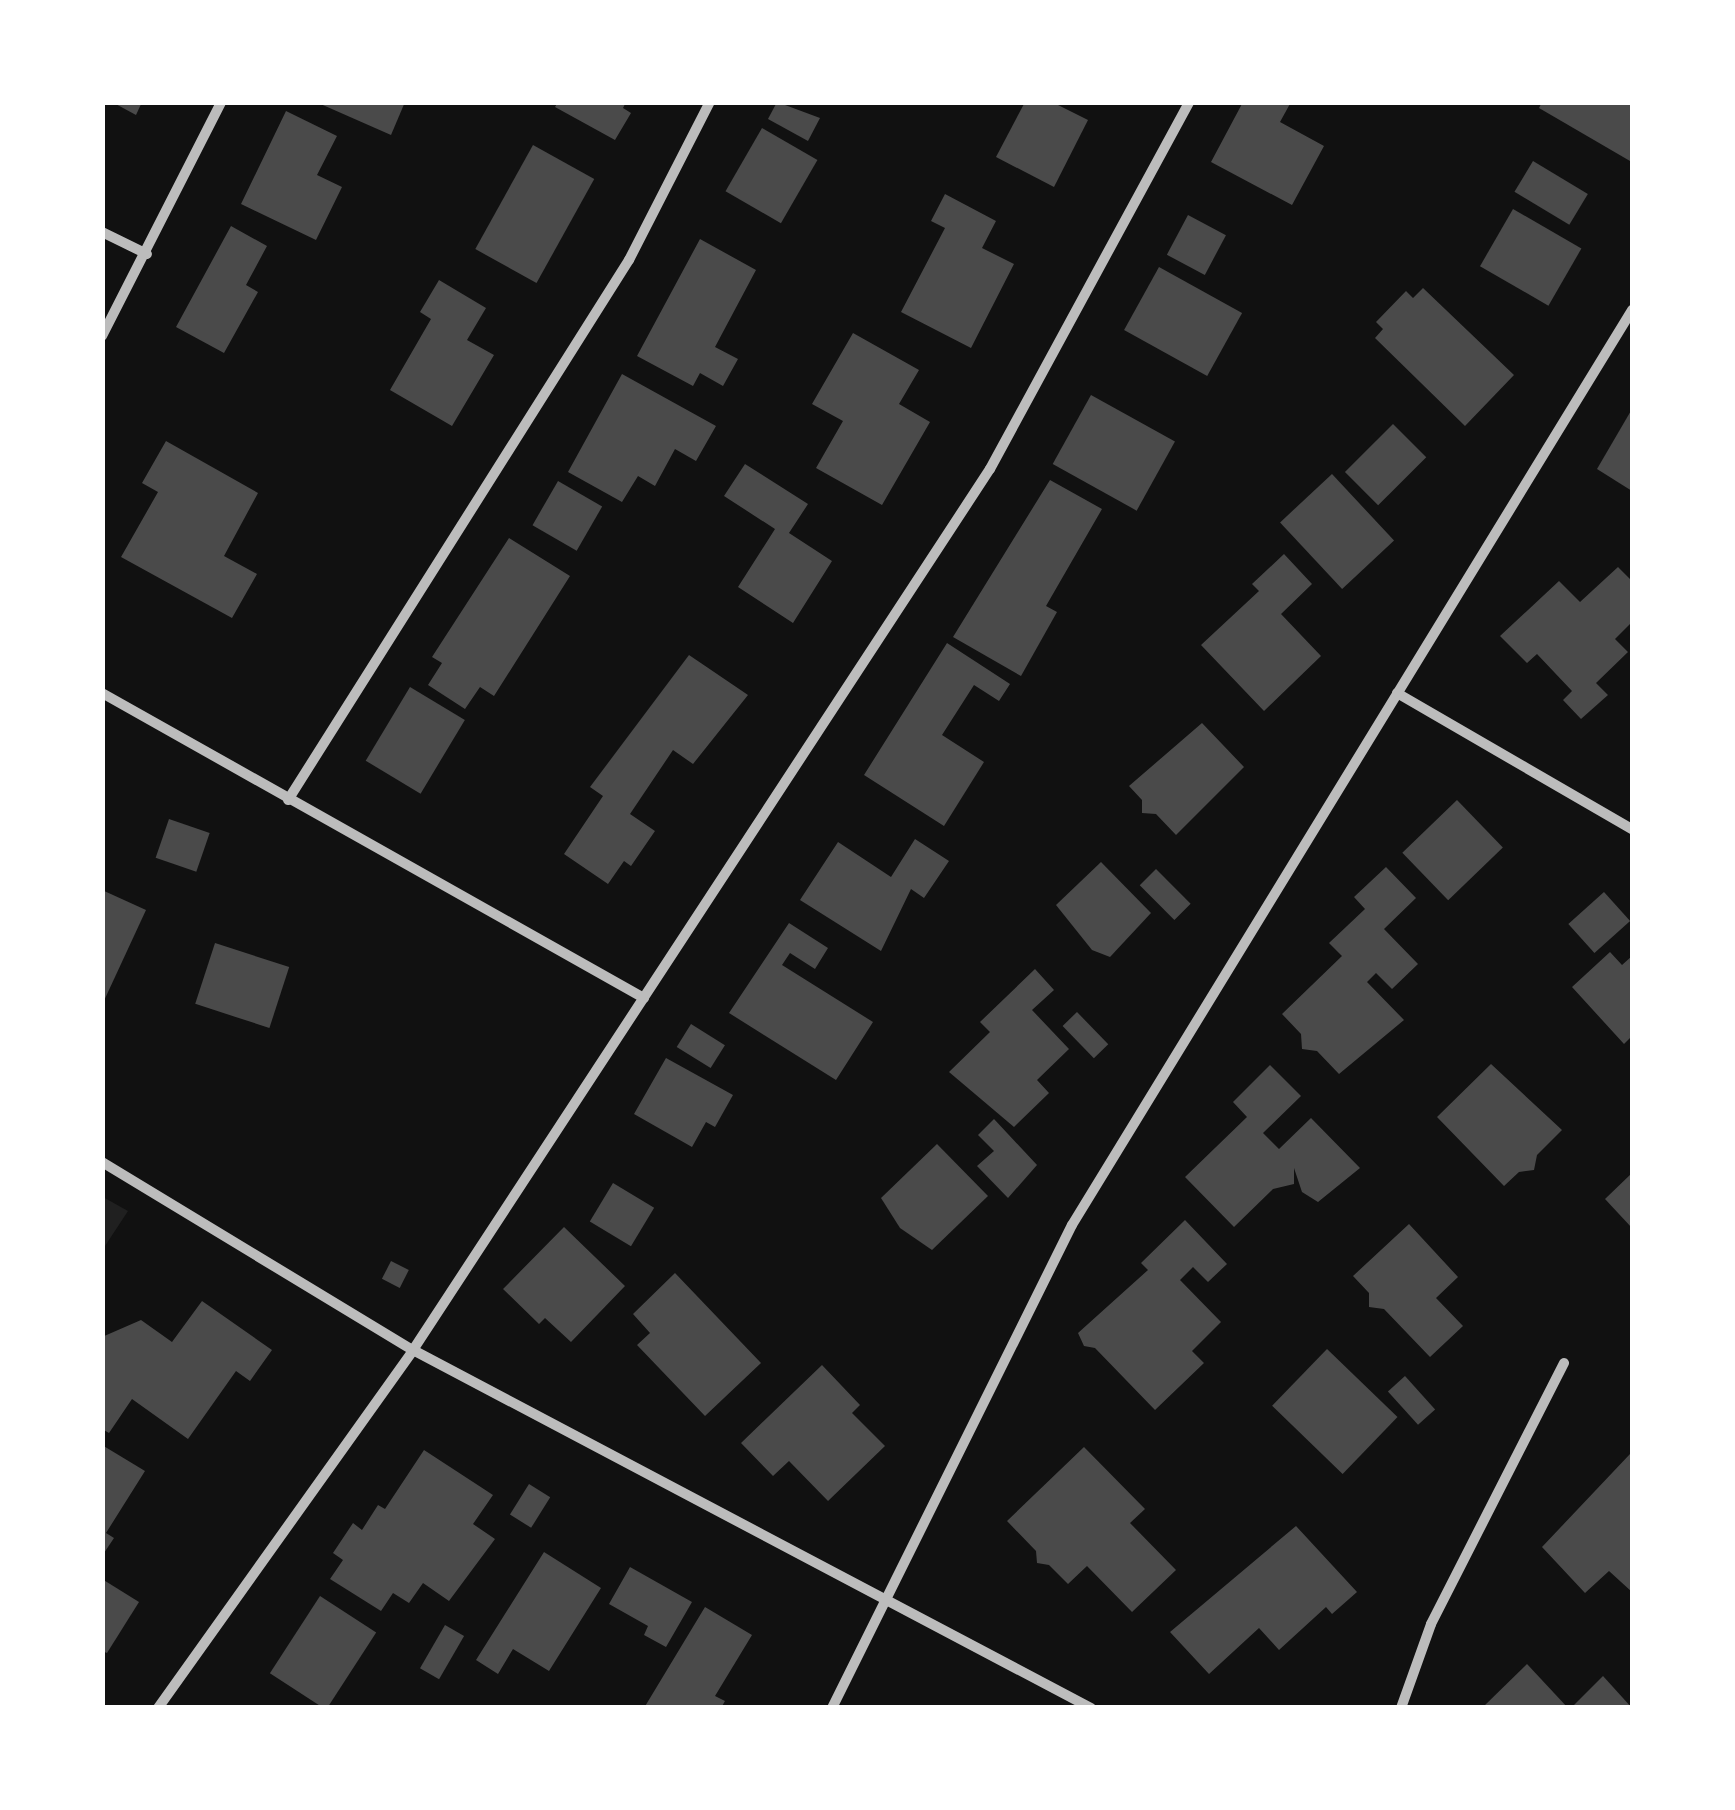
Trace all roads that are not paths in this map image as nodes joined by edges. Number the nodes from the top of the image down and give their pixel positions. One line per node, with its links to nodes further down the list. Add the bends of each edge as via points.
1 (221, 102): 5 (street)
2 (710, 102): 10 (street, via 629,260)
3 (1189, 102): 12 (street, via 990,469)
4 (102, 232): 5 (street)
5 (147, 254): 7 (street)
6 (1632, 310): 8 (street)
7 (102, 336)
8 (1398, 693): 11 (street); 16 (street, via 1072,1226)
9 (102, 694): 10 (street)
10 (288, 800): 12 (street)
11 (1632, 830)
12 (644, 998): 14 (street)
13 (102, 1162): 14 (street)
14 (413, 1350): 16 (street); 17 (street)
15 (1564, 1363): 20 (street, via 1431,1624)
16 (883, 1597): 18 (street); 19 (street)
17 (158, 1708)
18 (832, 1708)
19 (1091, 1708)
20 (1401, 1708)

